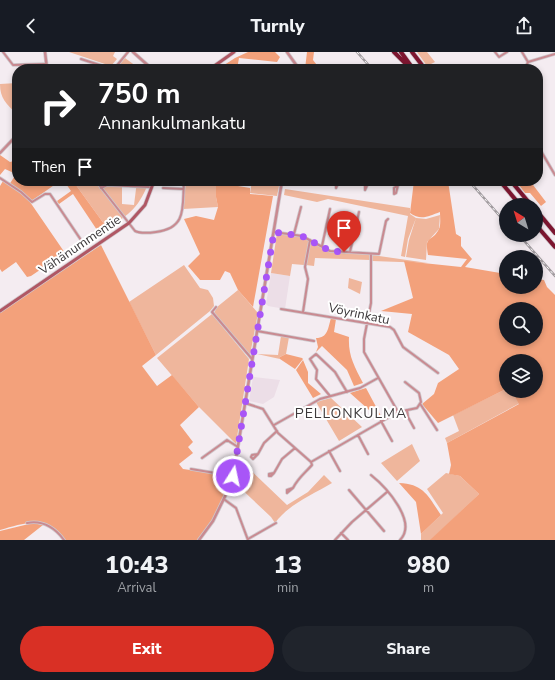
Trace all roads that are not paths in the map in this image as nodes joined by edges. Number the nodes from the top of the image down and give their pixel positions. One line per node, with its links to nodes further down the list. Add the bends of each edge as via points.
1 (3, 52): 16 (street)
2 (45, 52): 17 (street)
3 (128, 52): 19 (street)
4 (133, 52): 20 (street)
5 (234, 52): 21 (main road)
6 (286, 52): 22 (street)
7 (394, 52): 23 (highway)
8 (401, 52): 24 (highway)
9 (412, 52): 25 (highway)
10 (495, 52): 11 (street, via 499,57)
11 (507, 52)
12 (522, 52): 15 (street)
13 (554, 53): 15 (street)
14 (81, 59): 18 (street)
15 (528, 62)
16 (13, 64)
17 (46, 64)
18 (97, 64)
19 (117, 64)
20 (146, 64)
21 (216, 64)
22 (296, 64)
23 (407, 64)
24 (409, 64)
25 (420, 64)
26 (12, 140): 27 (street)
27 (0, 153)
28 (543, 155): 29 (street)
29 (555, 175)
30 (0, 178): 54 (street, via 32,202 45,194 50,194)
31 (105, 186): 38 (street)
32 (121, 186): 39 (street)
33 (153, 186): 49 (main road, Vähänummentie, via 145,205)
34 (183, 186): 41 (street)
35 (281, 186): 50 (street)
36 (504, 186): 42 (highway)
37 (515, 186): 43 (highway)
38 (101, 188): 49 (street)
39 (149, 188)
40 (163, 188): 41 (street)
41 (183, 189): 49 (street, via 180,216 173,228 139,233)
42 (514, 198)
43 (525, 198)
44 (301, 207): 53 (street)
45 (330, 209): 56 (street)
46 (359, 212): 58 (street)
47 (543, 218): 52 (highway)
48 (388, 219): 59 (street, via 379,254)
49 (129, 224): 62 (main road, Vähänummentie)
50 (274, 232): 53 (street); 65 (street)
51 (543, 233): 57 (highway)
52 (555, 233)
53 (294, 234): 55 (street)
54 (81, 240)
55 (310, 240): 56 (street); 63 (street, via 305,267 308,280)
56 (322, 247): 58 (street, via 330,251)
57 (555, 247)
58 (350, 252): 59 (street)
59 (371, 254): 64 (street, via 371,303)
60 (216, 307): 67 (street, via 212,312)
61 (282, 309): 63 (street, Vöyrinkatu)
62 (0, 311)
63 (303, 312): 64 (street, Vöyrinkatu)
64 (368, 323): 68 (street, Vöyrinkatu, via 390,327 403,347); 69 (street, via 364,352)
65 (256, 331): 66 (street); 67 (street)
66 (314, 341)
67 (252, 359): 73 (street)
68 (438, 373)
69 (378, 378): 71 (street); 76 (street)
70 (405, 382): 74 (street, via 419,393)
71 (347, 392): 72 (street); 72 (street, via 335,372 316,354 310,359 317,370 316,379)
72 (330, 396): 78 (street)
73 (245, 404): 78 (street, via 263,409); 84 (street)
74 (421, 405): 75 (street); 80 (street)
75 (407, 410): 76 (street); 79 (street)
76 (398, 412): 77 (street)
77 (381, 422): 82 (street); 83 (street)
78 (274, 425): 81 (street)
79 (414, 428)
80 (438, 430)
81 (277, 431): 85 (street); 87 (street, via 264,443)
82 (358, 435): 86 (street); 88 (street)
83 (392, 441)
84 (238, 447): 89 (street, via 227,440); 95 (street)
85 (295, 448): 90 (street); 93 (street, via 282,459)
86 (329, 451): 90 (street); 92 (street)
87 (258, 454)
88 (368, 454)
89 (202, 458)
90 (311, 462): 96 (street, via 312,465 297,480)
91 (190, 469): 95 (street)
92 (340, 471)
93 (274, 473)
94 (371, 475): 98 (street)
95 (233, 476): 99 (street)
96 (293, 488)
97 (349, 490): 100 (street)
98 (387, 492): 100 (street); 110 (street, via 405,518 406,529)
99 (224, 500): 105 (street, via 236,508); 107 (street)
100 (366, 510): 103 (street); 104 (street)
101 (27, 523): 106 (street, via 33,522 56,529)
102 (276, 523): 105 (street)
103 (384, 531)
104 (341, 533): 108 (street); 109 (street)
105 (248, 539)
106 (64, 540)
107 (200, 540)
108 (335, 540)
109 (348, 540)
110 (400, 540)

